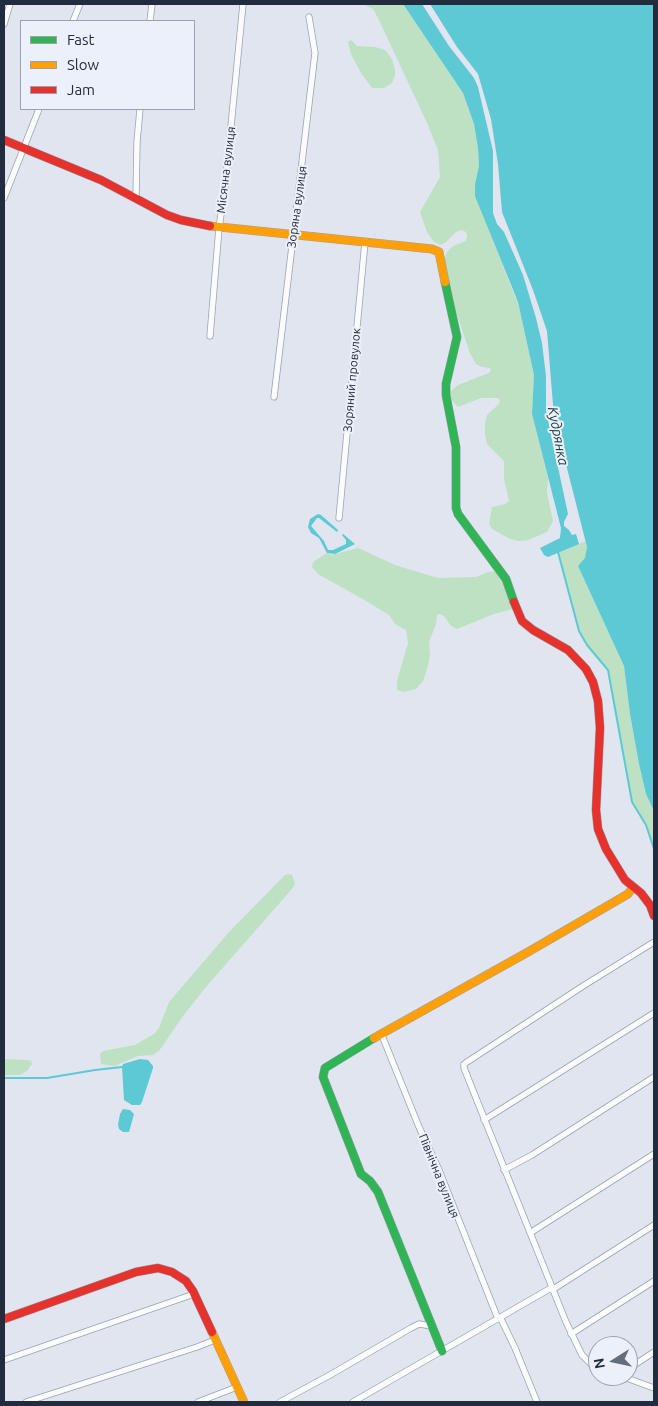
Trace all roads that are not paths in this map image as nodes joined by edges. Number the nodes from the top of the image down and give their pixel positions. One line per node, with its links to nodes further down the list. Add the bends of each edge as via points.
1 (10, 4): 8 (street)
2 (80, 4): 6 (street)
3 (152, 4): 7 (street)
4 (243, 4): 15 (street, Місячна вулиця)
5 (309, 17): 16 (street, Зоряна вулиця, via 315,53)
6 (74, 20)
7 (150, 20)
8 (4, 24)
9 (39, 110): 12 (street)
10 (140, 110): 14 (street)
11 (4, 140): 12 (street)
12 (24, 149): 13 (street); 14 (street, via 102,180)
13 (4, 198)
14 (136, 198): 15 (street, via 167,216)
15 (219, 228): 16 (street); 18 (street, Місячна вулиця)
16 (292, 236): 17 (street); 19 (street, Зоряна вулиця)
17 (365, 242): 20 (street, Зоряний провулок); 21 (street, via 439,252 457,329 446,384 457,464 456,508 506,580 518,616 533,630 568,650 593,682 600,728 598,829 612,860)
18 (210, 336)
19 (274, 397)
20 (339, 518)
21 (633, 887): 22 (street, via 650,905); 25 (street, via 628,894)
22 (654, 916)
23 (654, 942): 27 (street, via 464,1064)
24 (654, 1013): 27 (street)
25 (381, 1033): 35 (street, Північна вулиця); 37 (street, via 325,1068 323,1077 362,1174 378,1192)
26 (654, 1077): 29 (street)
27 (484, 1120): 29 (street)
28 (654, 1154): 31 (street)
29 (504, 1170): 31 (street)
30 (654, 1225): 33 (street)
31 (530, 1233): 33 (street)
32 (654, 1281): 38 (street)
33 (552, 1289): 35 (street); 38 (street)
34 (194, 1294): 36 (street, via 186,1281 158,1268 144,1270); 39 (street); 42 (street)
35 (499, 1318): 40 (street); 53 (street, Північна вулиця, via 515,1348)
36 (4, 1319)
37 (432, 1326): 40 (street); 51 (street, via 419,1324 411,1328)
38 (571, 1334): 43 (street)
39 (215, 1340): 46 (street); 48 (street)
40 (442, 1351): 52 (street)
41 (654, 1352): 44 (street)
42 (4, 1360)
43 (588, 1361)
44 (638, 1362)
45 (638, 1382): 47 (street)
46 (237, 1387): 49 (street); 50 (street)
47 (654, 1388)
48 (26, 1402)
49 (198, 1402)
50 (244, 1402)
51 (280, 1402)
52 (353, 1402)
53 (536, 1402)

